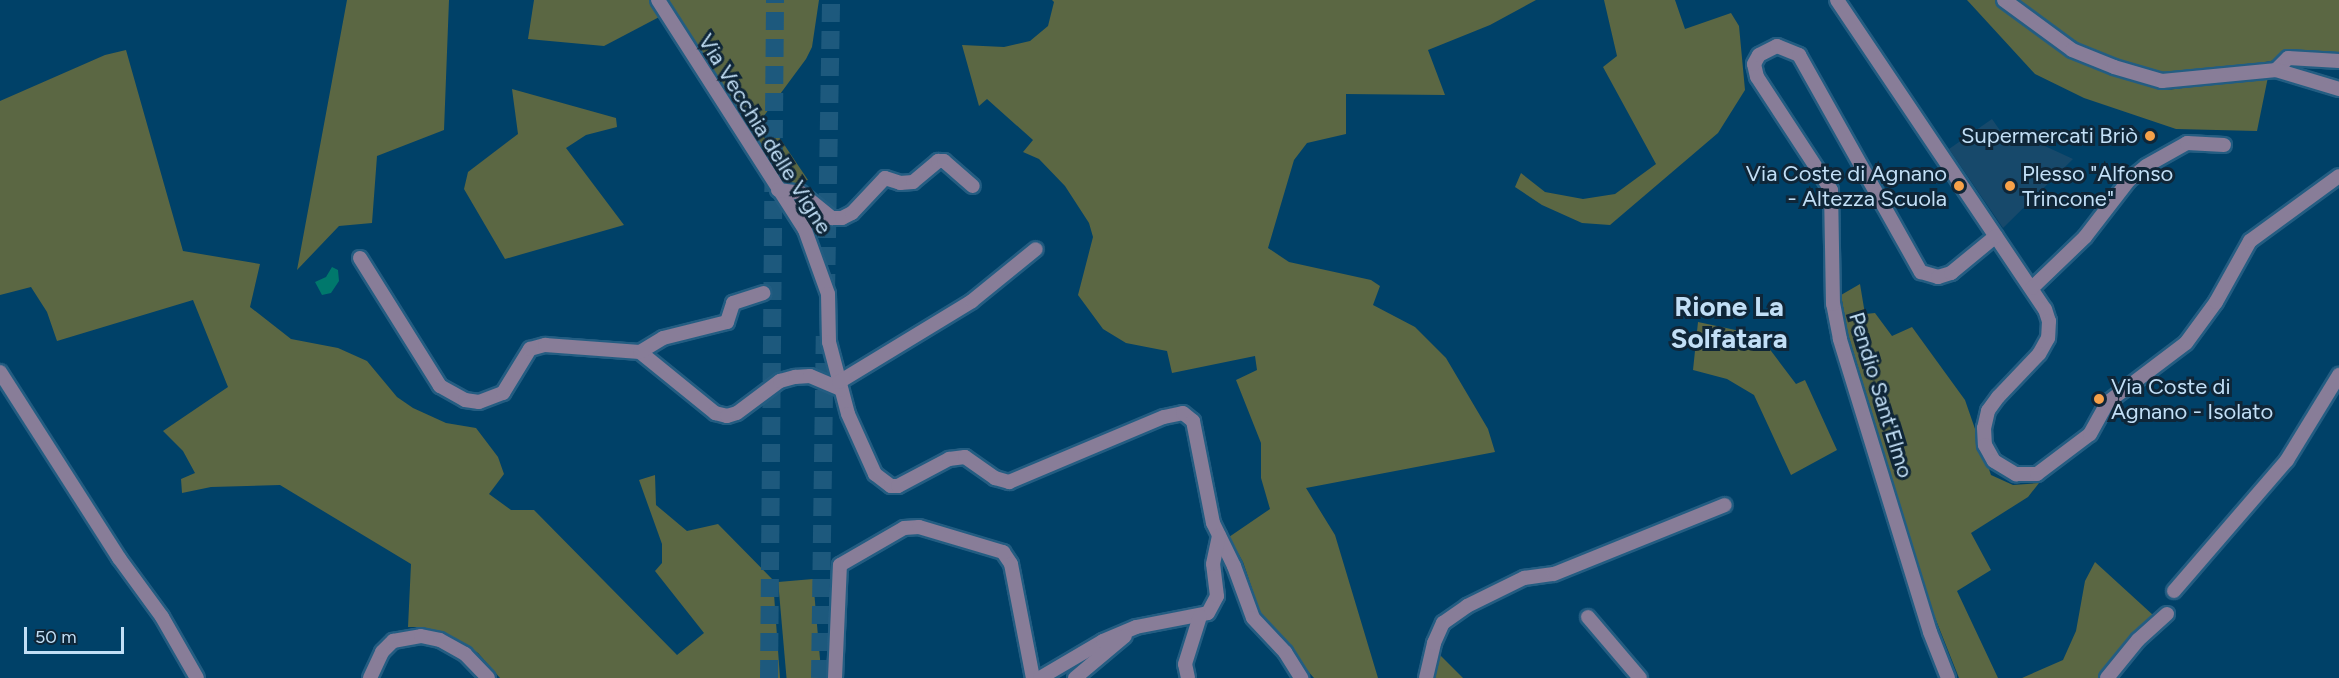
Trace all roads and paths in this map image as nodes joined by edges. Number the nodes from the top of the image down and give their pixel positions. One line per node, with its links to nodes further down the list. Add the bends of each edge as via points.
1 (658, 0): 10 (street, Via Vecchia delle Vigne)
2 (1837, 0): 11 (street)
3 (2004, 0): 5 (street, via 2073,50 2162,81)
4 (2339, 61): 5 (street, via 2288,58)
5 (2276, 70): 6 (street)
6 (2339, 89)
7 (2224, 145): 14 (street, via 2187,143 2146,166 2129,180 2085,237)
8 (2339, 176): 14 (street, via 2250,241 2216,302 2186,343 2108,402 2090,434 2048,466 2026,476 1994,461 1985,445 1984,429 1998,397 2039,354 2048,338 2049,321)
9 (973, 186): 10 (street, via 944,161 938,161 913,182 885,178 852,213 842,218 832,218 801,193)
10 (778, 190): 19 (street, Via Vecchia delle Vigne, via 805,230 828,294 829,342)
11 (1996, 236): 14 (street); 38 (street, Pendio Sant'Elmo, via 1951,273 1938,277 1921,272 1799,56 1777,46 1759,55 1754,64 1757,77 1831,190 1833,304 1840,339 1930,632)
12 (1036, 249): 19 (street, via 972,301)
13 (360, 258): 16 (street, via 440,386 465,400 479,402 503,393 530,349 545,345)
14 (2032, 288)
15 (763, 293): 16 (street, via 733,303 727,322 663,338)
16 (640, 352): 19 (street, via 715,413 727,416 737,413 780,381 795,377 810,376)
17 (0, 372): 27 (street, via 119,558 162,616)
18 (2339, 375): 22 (street, via 2287,460)
19 (840, 386): 21 (street, Via Vecchia delle Vigne, via 875,474 891,486 949,459 965,457 995,478 1010,482 1164,417 1183,413 1193,421 1209,510)
20 (1725, 506): 36 (street, via 1554,574 1524,578 1467,606 1443,623)
21 (1219, 536): 24 (street, via 1213,564 1217,596 1213,607); 35 (street, Via Vecchia delle Vigne, via 1253,618 1285,652)
22 (2174, 591)
23 (2167, 614): 39 (street, via 2138,640)
24 (1200, 616): 26 (street); 34 (street, via 1185,664)
25 (1588, 617): 37 (street)
26 (1136, 627): 32 (street, via 1103,641); 33 (street)
27 (197, 678)
28 (370, 678): 29 (street, via 382,652 393,641 421,636 440,640 465,654)
29 (488, 678)
30 (835, 678): 31 (street, via 840,565 904,528 919,526 1003,552 1011,564)
31 (1033, 678)
32 (1040, 678)
33 (1075, 678)
34 (1188, 678)
35 (1301, 678)
36 (1426, 678)
37 (1640, 678)
38 (1948, 678)
39 (2107, 678)

